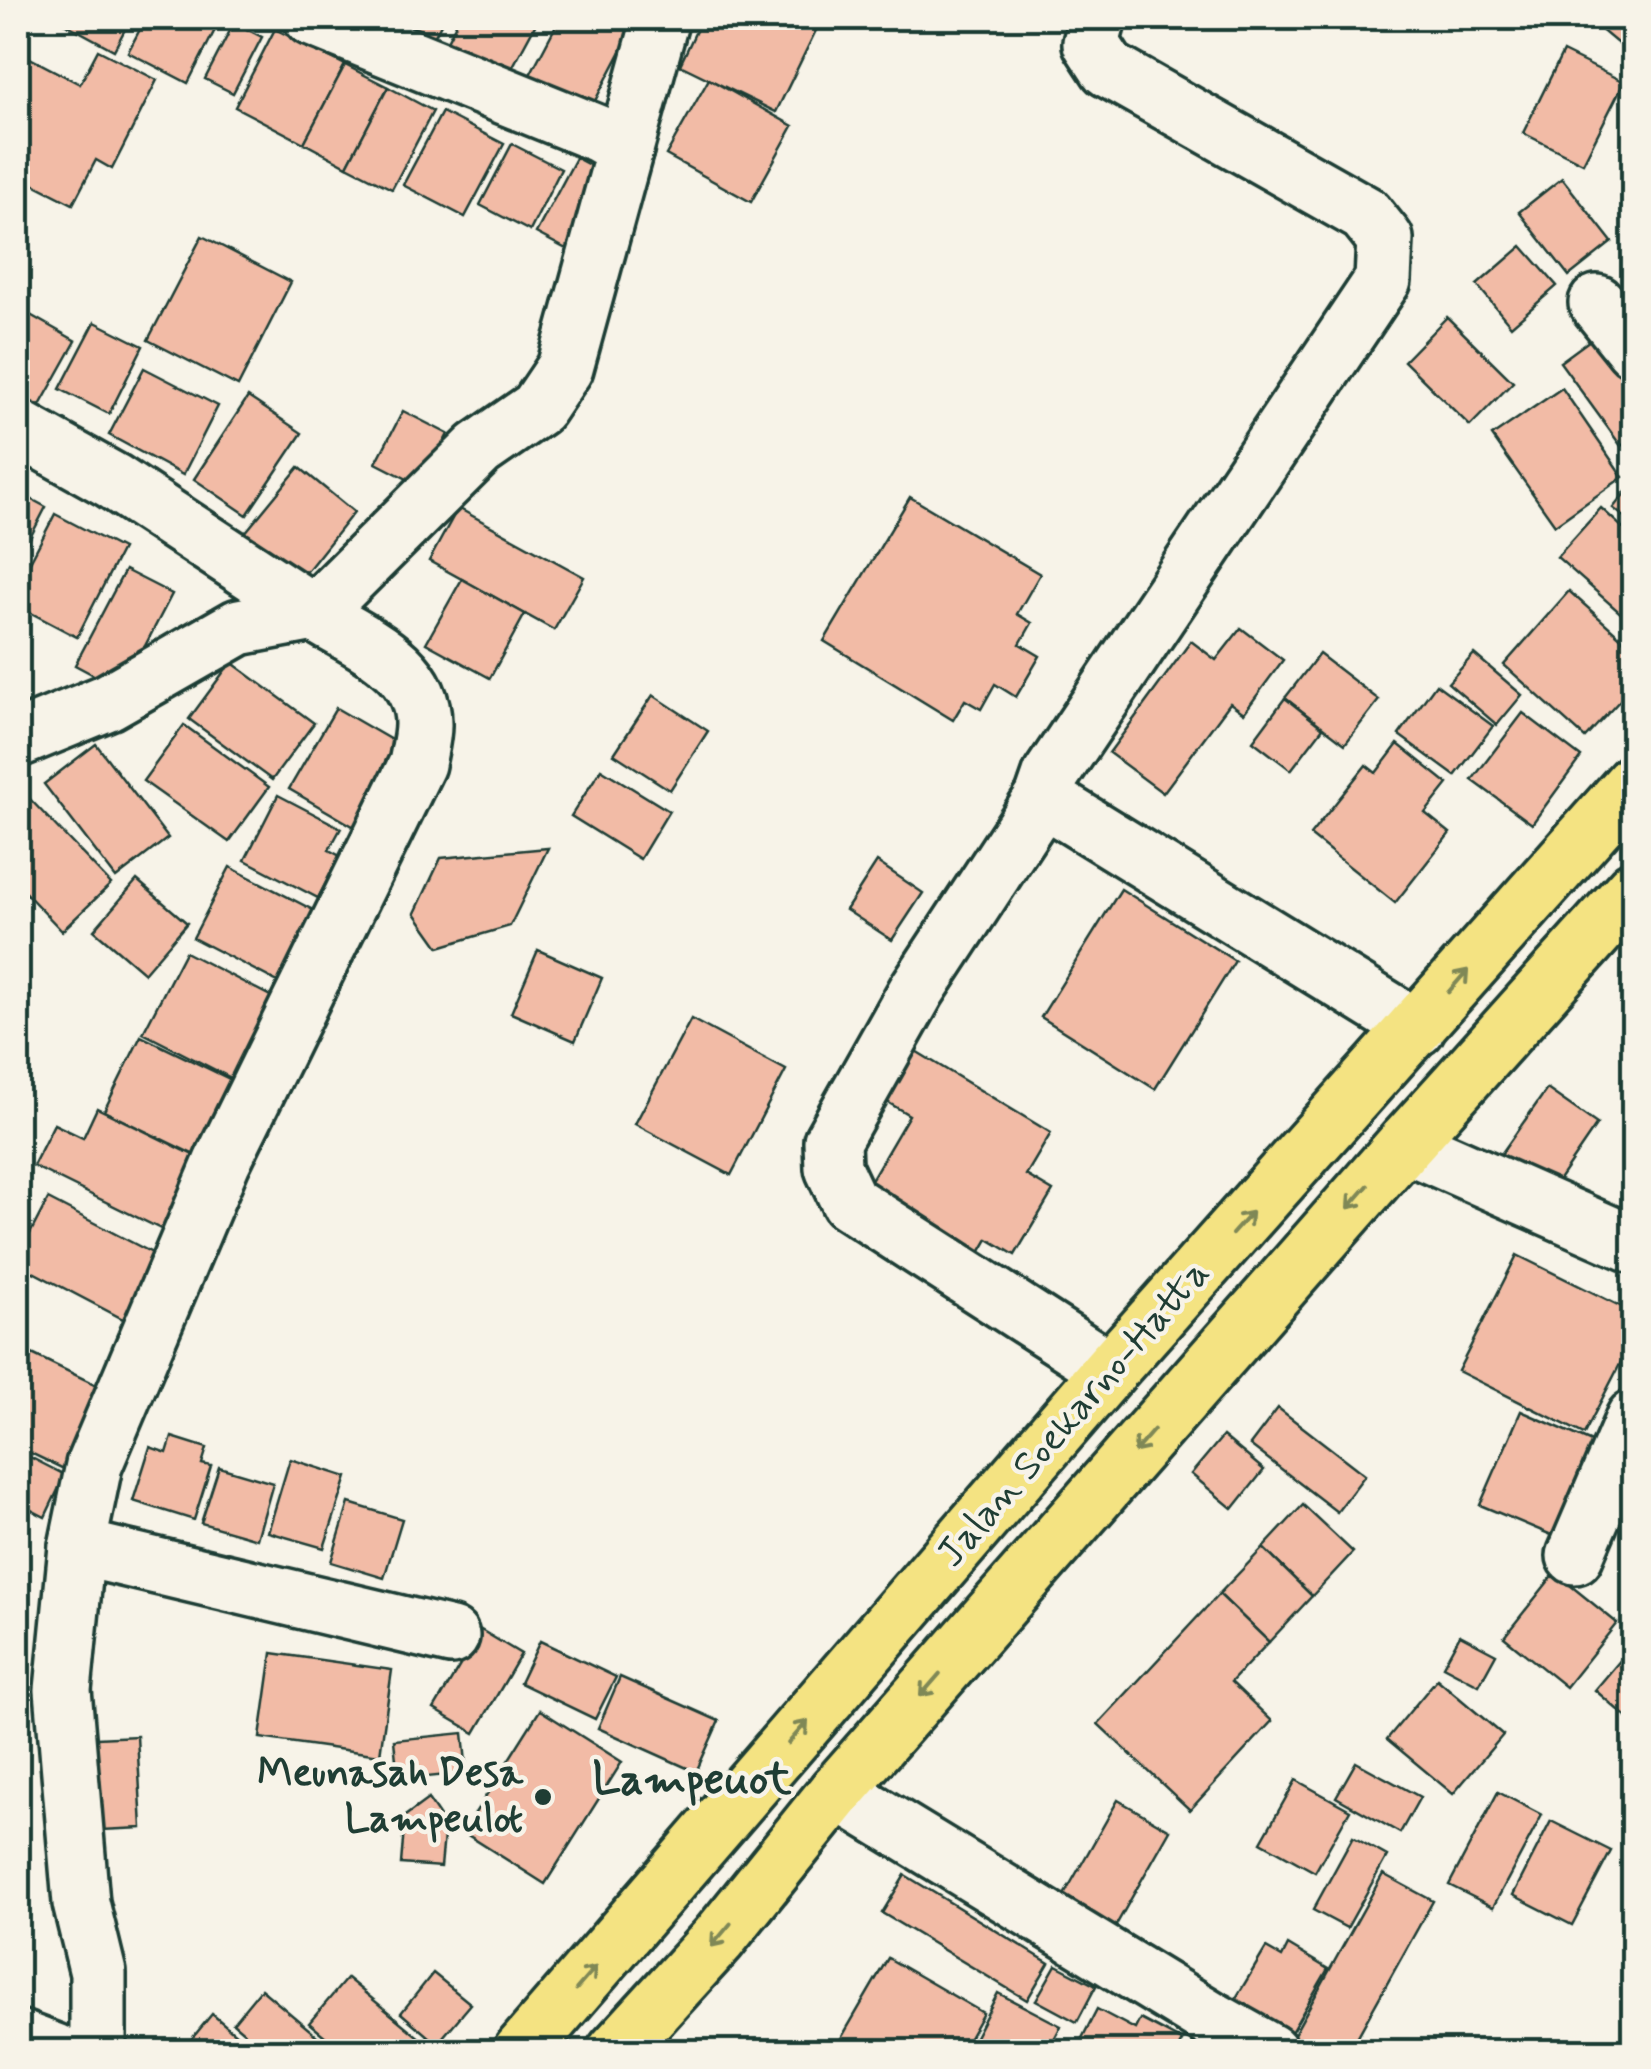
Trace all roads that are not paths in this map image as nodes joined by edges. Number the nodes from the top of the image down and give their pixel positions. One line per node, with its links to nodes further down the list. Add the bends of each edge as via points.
1 (312, 18): 4 (street)
2 (661, 18): 4 (street)
3 (1098, 18): 11 (street, via 1091,43 1108,69 1365,214 1385,240 1383,280 1051,775)
4 (625, 149): 8 (street, via 565,368 550,391 538,408 479,449)
5 (1597, 303): 6 (street)
6 (1634, 349)
7 (18, 428): 8 (street, via 113,480)
8 (314, 613): 9 (street, via 239,627 108,702); 18 (street, via 404,670 424,724 416,764 222,1162 94,1466)
9 (18, 740)
10 (1634, 782): 13 (highway, Jalan Soekarno-Hatta, one-way to 10)
11 (1043, 798): 13 (street); 16 (street, via 916,990 846,1112 832,1141 833,1168 848,1202)
12 (1634, 890): 14 (highway, Jalan Soekarno-Hatta)
13 (1417, 1028): 16 (highway, Jalan Soekarno-Hatta, one-way to 13)
14 (1404, 1144): 15 (street); 21 (highway, Jalan Soekarno-Hatta, one-way to 21)
15 (1634, 1245)
16 (1110, 1370): 25 (highway, Jalan Soekarno-Hatta, one-way to 16)
17 (1634, 1418): 19 (street)
18 (76, 1547): 20 (street); 24 (street, via 62,1690 82,1903 98,1973)
19 (1575, 1556)
20 (451, 1636)
21 (837, 1791): 26 (highway, Jalan Soekarno-Hatta, one-way to 26, via 718,1939); 27 (street)
22 (18, 2038): 23 (street)
23 (54, 2052)
24 (98, 2052)
25 (522, 2052)
26 (615, 2052)
27 (1270, 2052)

